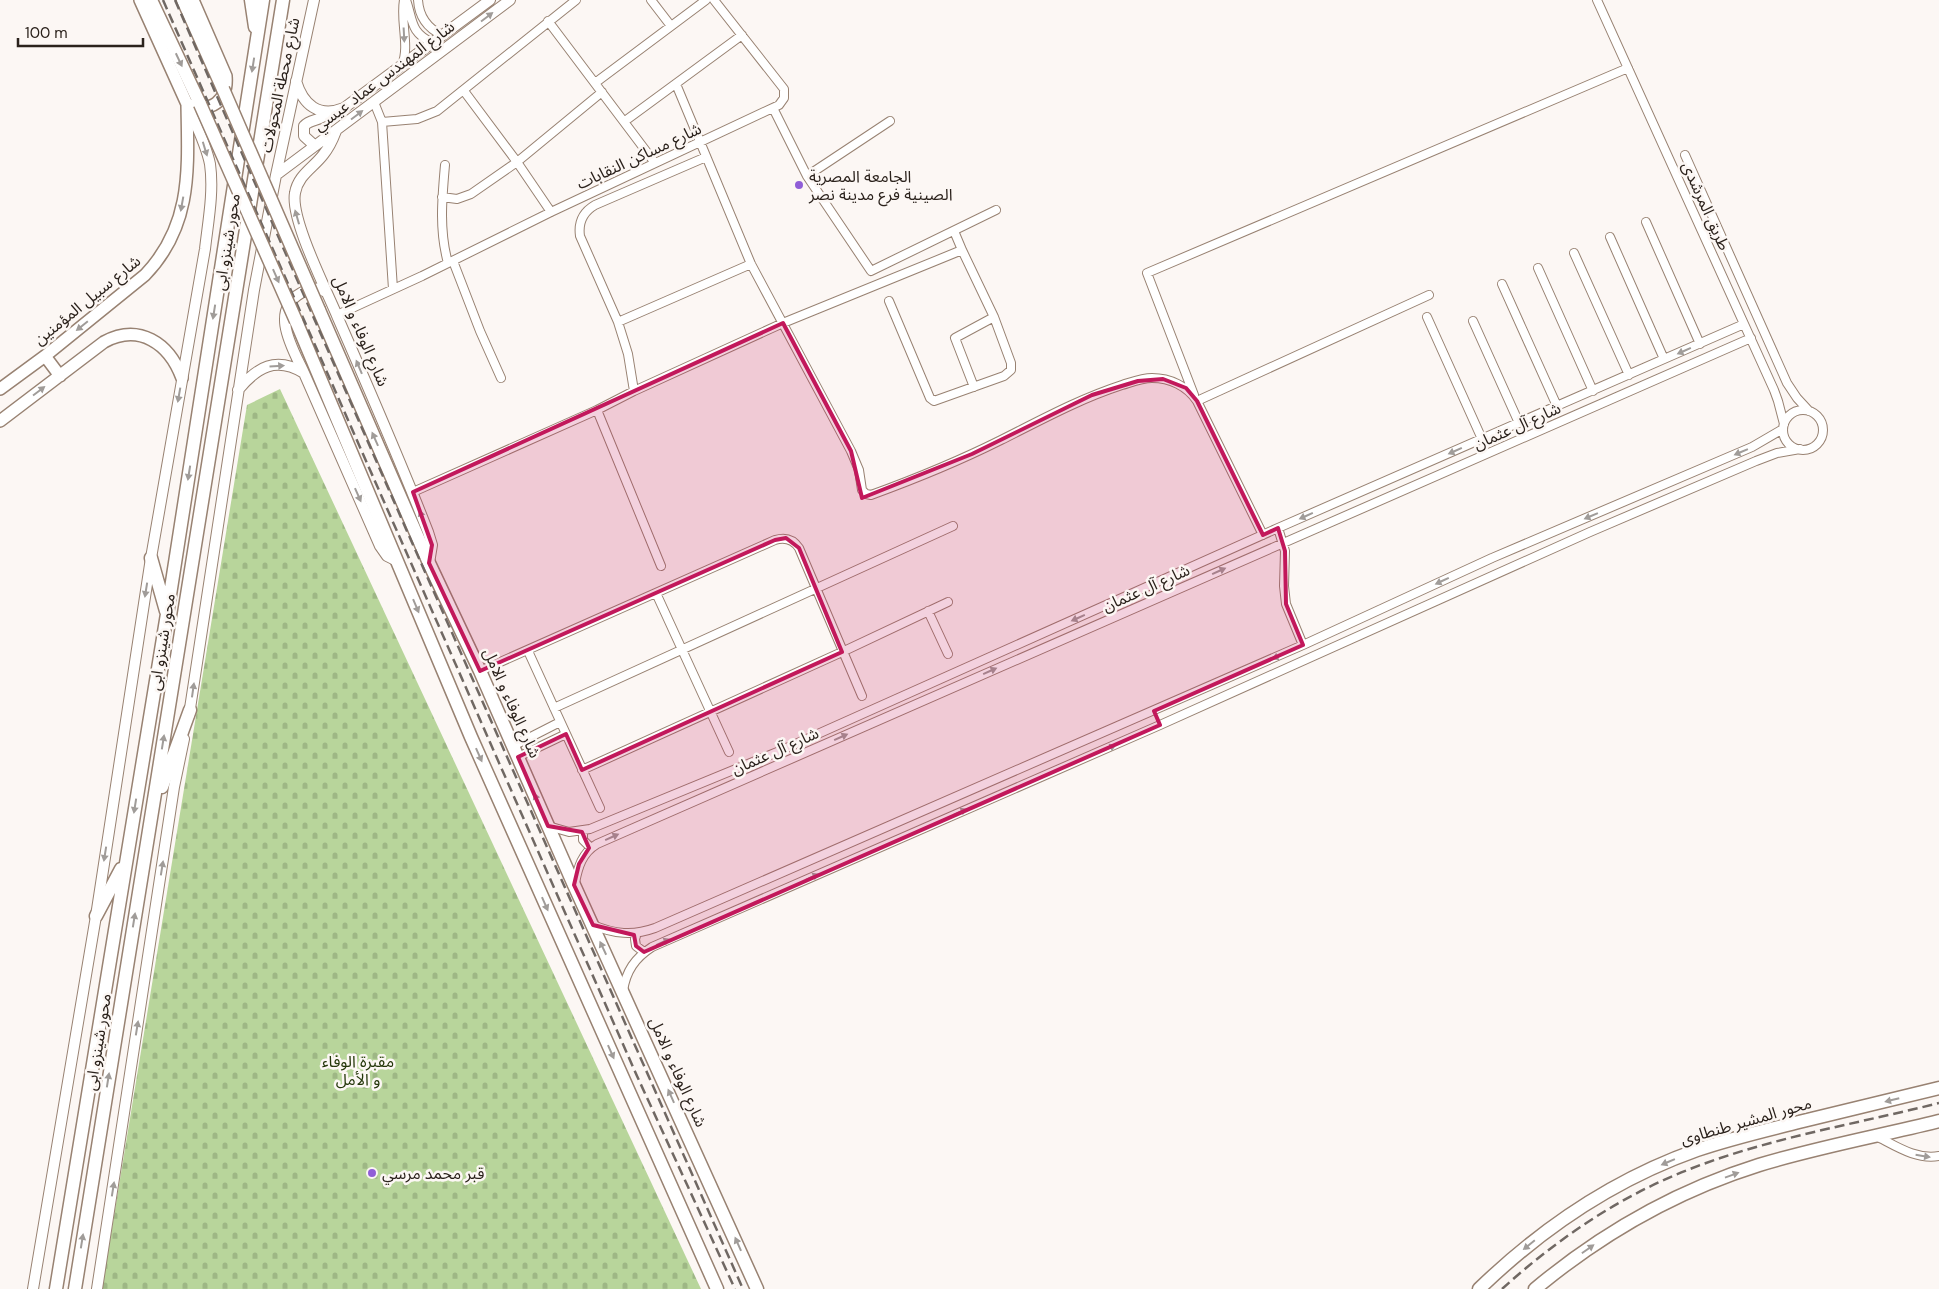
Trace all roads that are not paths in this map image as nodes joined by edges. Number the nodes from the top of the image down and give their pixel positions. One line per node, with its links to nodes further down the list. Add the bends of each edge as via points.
1 (140, 0): 32 (main road)
2 (151, 0): 102 (main road, one-way to 102, bridge, via 296,321)
3 (183, 0): 103 (main road, one-way to 3, bridge)
4 (193, 0): 32 (main road, via 226,76 227,86 216,104 206,108)
5 (251, 0): 23 (main road)
6 (263, 0): 23 (main road, محور شينزو ابى)
7 (283, 0): 130 (main road, محور شينزو ابى, one-way to 7)
8 (314, 0): 26 (street, شارع محطة المحولات)
9 (405, 0): 22 (street, via 414,28 421,37); 25 (street, one-way to 25, via 402,9 404,56)
10 (418, 0): 20 (street, via 423,18)
11 (490, 0): 20 (street, شارع المهندس عماد عيسي)
12 (510, 0): 31 (street, شارع المهندس عماد عيسي, one-way to 12)
13 (576, 0): 18 (street)
14 (651, 0): 19 (street)
15 (706, 0): 19 (street)
16 (714, 0): 21 (street)
17 (1597, 0): 24 (street, طريق المرشدى)
18 (548, 21): 27 (street); 29 (street)
19 (671, 26): 27 (street)
20 (442, 35): 22 (street, شارع المهندس عماد عيسي)
21 (742, 35): 28 (street); 33 (street, via 784,89 782,102)
22 (433, 43): 25 (street, شارع المهندس عماد عيسي)
23 (256, 44): 109 (main road, محور شينزو ابى, one-way to 109)
24 (1628, 68): 70 (street, طريق المرشدى); 87 (street, via 1147,273)
25 (399, 69): 34 (street, شارع المهندس عماد عيسي, via 349,105)
26 (296, 80): 34 (street, شارع المهندس عماد عيسي, via 307,103); 46 (street, شارع محطة المحولات)
27 (595, 83): 30 (street)
28 (676, 84): 35 (street); 39 (street)
29 (464, 91): 37 (street, via 426,117); 43 (street)
30 (602, 92): 35 (street); 43 (street)
31 (374, 102): 37 (street); 38 (street, شارع المهندس عماد عيسي, one-way to 31)
32 (187, 104): 75 (main road, شارع سبيل المؤمنين, one-way to 75, via 187,177 182,211 168,247 145,275); 80 (street, one-way to 80, via 210,165 210,206)
33 (773, 108): 39 (street, شارع مساكن النقابات); 47 (street)
34 (328, 112): 40 (street, via 304,126 304,136)
35 (625, 121): 44 (street)
36 (890, 121): 47 (street)
37 (382, 122): 60 (street)
38 (336, 131): 40 (street, شارع المهندس عماد عيسي); 61 (street, شارع الوفاء و الامل, one-way to 38, via 297,219 294,195 298,182 324,154)
39 (701, 143): 42 (street); 44 (street, شارع مساكن النقابات)
40 (315, 146): 46 (street, شارع المهندس عماد عيسي)
41 (1684, 155): 90 (street, طريق المرشدى, via 1788,383)
42 (706, 157): 57 (street); 68 (street, via 595,205 580,221 580,236)
43 (517, 162): 48 (street, via 464,198); 50 (street)
44 (655, 163): 50 (street, شارع مساكن النقابات)
45 (445, 165): 48 (street)
46 (276, 175): 84 (street, شارع محطة المحولات)
47 (807, 176): 52 (street, via 871,271)
48 (442, 197): 56 (street, via 442,230)
49 (996, 210): 52 (street)
50 (551, 212): 56 (street, شارع مساكن النقابات)
51 (1646, 222): 73 (street)
52 (954, 231): 54 (street)
53 (1610, 237): 76 (street)
54 (962, 250): 65 (street); 69 (street)
55 (1574, 253): 78 (street)
56 (451, 262): 60 (street, شارع مساكن النقابات); 81 (street)
57 (751, 264): 68 (street); 69 (street)
58 (1538, 268): 86 (street)
59 (1502, 284): 88 (street)
60 (393, 289): 64 (street, شارع مساكن النقابات)
61 (326, 292): 64 (street, شارع الوفاء و الامل); 77 (street, via 314,288 300,293 286,310 286,332)
62 (1429, 296): 87 (street)
63 (889, 301): 82 (street, via 930,398 938,400)
64 (337, 315): 96 (street, شارع الوفاء و الامل, one-way to 64)
65 (994, 317): 82 (street, via 1011,370 1004,376); 82 (street, via 954,338)
66 (1427, 317): 94 (street)
67 (1473, 321): 92 (street)
68 (618, 322): 85 (street, via 628,354)
69 (783, 323): 85 (street); 87 (street, via 851,451 859,470 862,490 868,495 972,454 1092,395 1138,381 1150,378 1169,380 1186,388)
70 (1744, 324): 71 (street, شارع آل عثمان); 72 (street, طريق المرشدى)
71 (1718, 336): 73 (street, شارع آل عثمان); 74 (street, via 1725,340)
72 (1751, 338): 74 (street, شارع آل عثمان); 93 (street, طريق المرشدى, via 1778,401)
73 (1700, 344): 76 (street, شارع آل عثمان, one-way to 76)
74 (1723, 350): 100 (street, شارع آل عثمان)
75 (45, 356): 79 (main road); 83 (main road, شارع سبيل المؤمنين)
76 (1664, 359): 78 (street, شارع آل عثمان)
77 (304, 373): 84 (street, one-way to 77, via 253,374 271,366 290,366); 102 (street, one-way to 102, via 380,546 387,556)
78 (1629, 375): 86 (street, شارع آل عثمان)
79 (60, 376): 80 (main road, via 104,342 117,336 132,335 151,340 166,350 177,363); 91 (main road, one-way to 79)
80 (182, 378): 101 (street, one-way to 101)
81 (501, 378)
82 (974, 387)
83 (0, 389)
84 (238, 391): 118 (street, شارع محطة المحولات, one-way to 84)
85 (634, 391): 89 (street)
86 (1593, 391): 88 (street, شارع آل عثمان)
87 (1196, 399): 99 (street)
88 (1557, 406): 92 (street, شارع آل عثمان)
89 (597, 410): 96 (street); 104 (street)
90 (1809, 411): 93 (street, via 1788,416); 95 (street, via 1821,422 1821,437 1810,448)
91 (0, 421)
92 (1519, 423): 94 (street, شارع آل عثمان)
93 (1784, 426): 95 (street, via 1787,442); 110 (street, one-way to 110, via 1752,447 1492,558)
94 (1482, 439): 98 (street, شارع آل عثمان, one-way to 98)
95 (1800, 449): 122 (street, via 1777,453 1739,468 1590,532)
96 (413, 492): 103 (street, شارع الوفاء و الامل, one-way to 96, via 432,545)
97 (953, 526): 105 (street)
98 (1278, 528): 99 (street, شارع آل عثمان); 100 (street)
99 (1263, 535): 132 (street, شارع آل عثمان, one-way to 132, via 782,750)
100 (1283, 542): 110 (street, via 1286,604); 133 (street, شارع آل عثمان, one-way to 100)
101 (151, 558): 109 (main road); 136 (street, one-way to 136)
102 (397, 561): 149 (main road, one-way to 149, via 478,753)
103 (430, 564): 115 (main road, شارع الوفاء و الامل)
104 (661, 566)
105 (815, 588): 106 (street, via 799,548 791,540 781,538); 111 (street); 113 (street)
106 (656, 593): 111 (street); 112 (street)
107 (948, 602): 108 (street)
108 (928, 611): 113 (street); 114 (street)
109 (167, 614): 134 (main road, محور شينزو ابى, one-way to 134)
110 (1303, 645): 120 (street, one-way to 120)
111 (682, 650): 117 (street); 119 (street)
112 (528, 651): 115 (street); 117 (street)
113 (842, 652): 116 (street); 119 (street)
114 (948, 654)
115 (480, 671): 126 (main road, شارع الوفاء و الامل)
116 (862, 696)
117 (554, 708): 121 (street)
118 (190, 710): 130 (main road); 148 (street, شارع محطة المحولات, one-way to 118, via 174,787)
119 (710, 711): 127 (street); 128 (street)
120 (1154, 711): 122 (street); 138 (street, via 655,928)
121 (560, 722): 123 (street); 124 (street)
122 (1160, 725): 139 (street, one-way to 122)
123 (540, 733): 125 (street); 126 (street)
124 (566, 734): 125 (street); 128 (street)
125 (546, 744): 126 (street)
126 (516, 752): 131 (main road, شارع الوفاء و الامل, one-way to 126)
127 (729, 752)
128 (582, 770): 129 (street)
129 (600, 808)
130 (151, 815): 147 (main road, محور شينزو ابى, one-way to 130)
131 (548, 826): 132 (street, شارع آل عثمان, via 563,831); 135 (main road, شارع الوفاء و الامل)
132 (583, 831): 133 (street, via 584,842)
133 (591, 848): 135 (street, via 579,864)
134 (126, 860): 136 (main road); 146 (main road, محور شينزو ابى)
135 (574, 885): 137 (main road, شارع الوفاء و الامل)
136 (96, 916): 145 (street)
137 (593, 925): 138 (street, via 611,932); 140 (main road, شارع الوفاء و الامل, one-way to 137)
138 (637, 933): 139 (street, via 635,943)
139 (644, 952): 140 (street, via 628,972)
140 (623, 991): 150 (main road, شارع الوفاء و الامل, one-way to 140)
141 (1939, 1088): 151 (main road, محور المشير طنطاوى, one-way to 151, via 1737,1137 1656,1167 1610,1190 1560,1221 1513,1257)
142 (1939, 1121): 143 (main road)
143 (1876, 1136): 144 (street, one-way to 144, via 1918,1156); 152 (main road, one-way to 143, via 1607,1236 1677,1197 1758,1166)
144 (1939, 1156)
145 (33, 1289)
146 (56, 1289)
147 (74, 1289)
148 (97, 1289)
149 (717, 1289)
150 (757, 1289)
151 (1479, 1289)
152 (1535, 1289)

